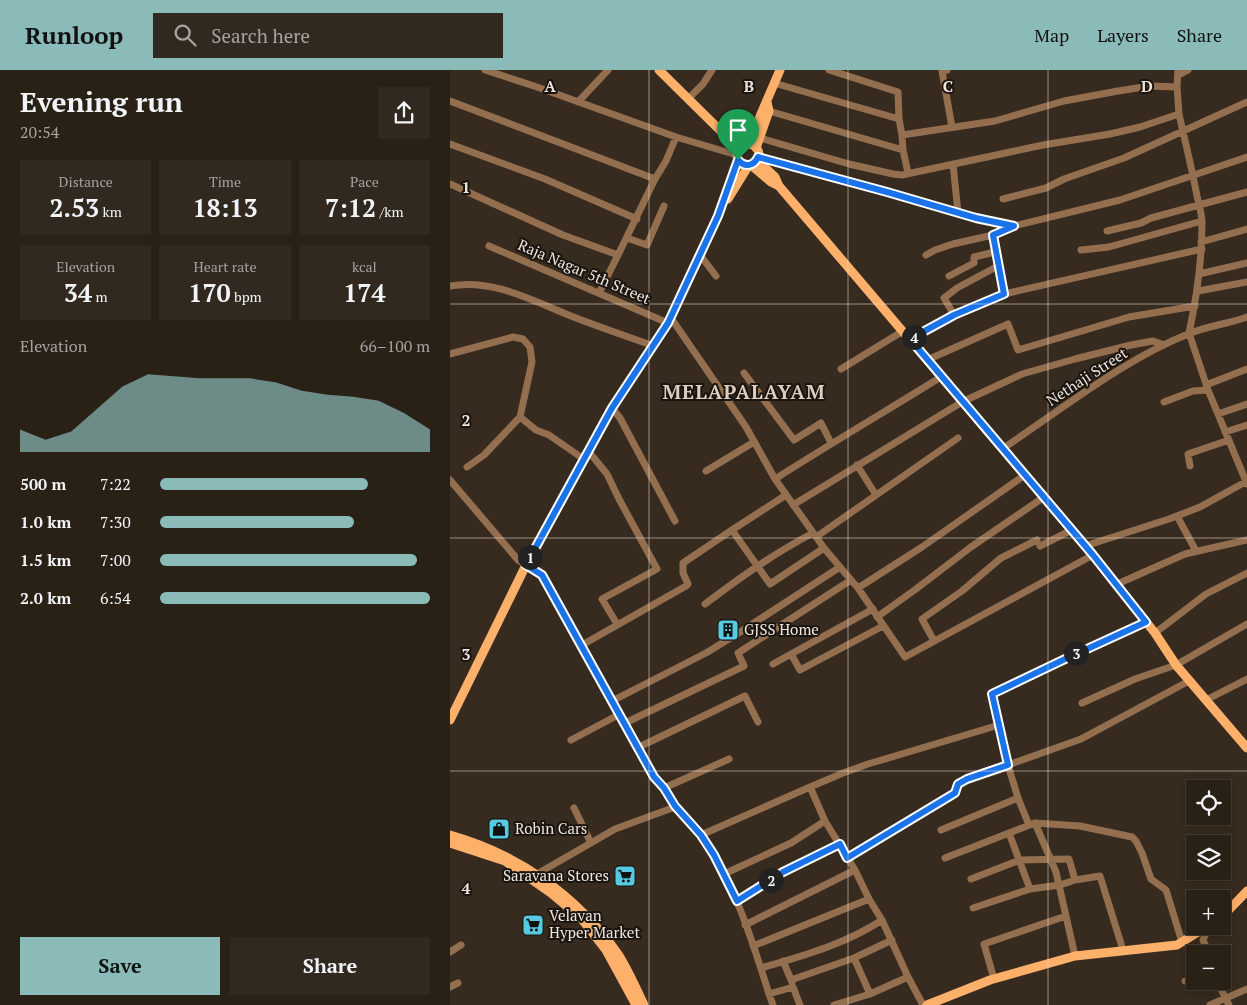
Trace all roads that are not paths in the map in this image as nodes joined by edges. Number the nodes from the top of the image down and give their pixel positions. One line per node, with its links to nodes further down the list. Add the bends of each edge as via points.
1 (485, 70): 14 (street)
2 (659, 70): 12 (main road)
3 (712, 70): 12 (street)
4 (780, 70): 10 (main road)
5 (828, 70): 18 (street, via 898,92)
6 (947, 70): 19 (street, via 942,71)
7 (1188, 70): 9 (street)
8 (602, 72): 14 (street)
9 (1178, 72): 11 (street)
10 (774, 83): 16 (main road); 18 (street)
11 (1177, 87): 17 (street); 19 (street, via 1150,86 1118,91 995,121)
12 (688, 99): 26 (main road, via 720,130 728,132)
13 (450, 102): 33 (street)
14 (578, 102): 22 (street)
15 (1247, 102): 20 (street)
16 (768, 106): 23 (main road); 26 (main road); 27 (street, via 816,126)
17 (1179, 114): 20 (street); 30 (street, via 1110,134 1043,144)
18 (899, 119): 21 (street)
19 (952, 128): 21 (street)
20 (1183, 132): 32 (street); 36 (street, via 1046,188)
21 (902, 135): 27 (street)
22 (676, 137): 26 (street); 33 (street)
23 (760, 138): 25 (main road); 31 (street, via 893,174)
24 (450, 144): 41 (street)
25 (756, 148): 26 (main road); 29 (main road)
26 (741, 150): 29 (main road, via 744,165); 40 (main road)
27 (903, 150): 31 (street)
28 (1247, 156): 32 (street)
29 (754, 162): 39 (street, via 887,192); 40 (main road); 69 (main road, via 771,182 779,186)
30 (954, 164): 31 (street); 39 (street)
31 (908, 173)
32 (1193, 174): 37 (street); 43 (street, via 1120,200)
33 (655, 180): 41 (street)
34 (450, 184): 52 (street, via 563,235)
35 (1247, 192): 37 (street)
36 (1004, 199)
37 (1199, 204): 42 (street); 45 (street)
38 (664, 206): 47 (street, via 647,245)
39 (958, 213): 43 (street)
40 (718, 216): 53 (main road)
41 (637, 219): 47 (street)
42 (1202, 221): 48 (street); 50 (street, via 1108,247)
43 (1014, 226): 46 (street)
44 (1247, 229): 48 (street)
45 (1107, 231)
46 (993, 235): 51 (street); 54 (street, via 953,244)
47 (627, 238): 52 (street)
48 (1201, 245): 57 (street); 64 (street)
49 (488, 246): 63 (street, Raja Nagar 5th Street)
50 (1080, 250)
51 (995, 252): 56 (street); 59 (street, via 974,257 974,263)
52 (618, 255): 63 (street)
53 (700, 255): 58 (street); 68 (main road)
54 (926, 255)
55 (1247, 263): 57 (street)
56 (998, 266): 64 (street); 66 (street, via 944,298)
57 (1199, 274): 62 (street)
58 (716, 276)
59 (949, 276)
60 (1247, 282): 62 (street)
61 (450, 286): 73 (street, via 484,286 522,296)
62 (1198, 291): 65 (street)
63 (599, 293): 68 (street, Raja Nagar 5th Street)
64 (1004, 294): 66 (street)
65 (1195, 306): 70 (street); 75 (street, via 1129,317 1018,350 1008,324)
66 (954, 315): 71 (street)
67 (1247, 317): 70 (street, Nethaji Street)
68 (670, 321): 73 (main road); 91 (street)
69 (903, 331): 71 (main road); 76 (street)
70 (1189, 333): 72 (street, Nethaji Street); 80 (street)
71 (910, 339): 75 (main road)
72 (1164, 345): 81 (street, via 1153,341 1075,359 1022,374); 93 (street, Nethaji Street, via 1111,375)
73 (654, 346): 84 (main road)
74 (450, 354): 86 (street, via 513,337 523,339 530,347 532,362)
75 (927, 360): 79 (main road)
76 (841, 368)
77 (1247, 370): 80 (street)
78 (744, 373): 92 (street, via 794,440 821,424)
79 (942, 377): 81 (main road); 92 (street)
80 (1207, 387): 82 (street); 85 (street)
81 (962, 402): 93 (main road); 95 (street)
82 (1164, 402)
83 (1247, 404): 85 (street)
84 (612, 408): 94 (main road); 108 (street)
85 (1218, 414): 88 (street)
86 (520, 417): 94 (street, via 536,430); 97 (street, via 484,456)
87 (1247, 425): 88 (street)
88 (1226, 432): 90 (street)
89 (958, 438): 104 (street)
90 (1229, 440): 96 (street, via 1188,454); 102 (street)
91 (754, 442): 98 (street); 100 (street)
92 (831, 443): 100 (street)
93 (1002, 449): 99 (main road)
94 (587, 456): 117 (main road); 128 (street, via 607,474 657,569 602,599)
95 (857, 465): 104 (street); 106 (street)
96 (1190, 466)
97 (467, 467)
98 (706, 471)
99 (1025, 475): 105 (main road); 123 (street)
100 (775, 479): 103 (street)
101 (450, 480): 117 (street, via 518,560)
102 (1247, 482): 107 (street)
103 (786, 495): 106 (street); 109 (street)
104 (876, 495): 111 (street)
105 (1044, 497): 110 (main road); 126 (street, via 970,547)
106 (793, 505): 111 (street)
107 (1177, 516): 113 (street); 115 (street)
108 (675, 521)
109 (732, 530): 118 (street); 128 (street, via 683,563 686,586)
110 (1072, 530): 113 (main road); 132 (street, via 1001,558 922,619)
111 (815, 535): 114 (street); 118 (street)
112 (1247, 540): 115 (street)
113 (1085, 546): 116 (main road)
114 (824, 548): 118 (street, via 770,584); 119 (street)
115 (1196, 552): 122 (street)
116 (1093, 555): 122 (main road); 132 (street)
117 (526, 565): 133 (street, via 542,575); 143 (main road)
118 (757, 565): 124 (street)
119 (840, 566): 121 (street); 139 (street, via 706,653)
120 (1247, 573): 131 (street, via 1206,594)
121 (851, 580): 123 (street); 145 (street, via 738,653 744,666)
122 (1116, 585): 127 (main road)
123 (858, 588): 125 (street)
124 (705, 604)
125 (873, 609): 126 (street); 134 (street)
126 (877, 617): 130 (street)
127 (1146, 622): 131 (main road); 146 (street, via 992,694)
128 (616, 624): 133 (street)
129 (1247, 624): 136 (street)
130 (883, 626): 132 (street, via 905,657); 134 (street, via 800,670)
131 (1155, 633): 136 (main road)
132 (934, 641)
133 (582, 645): 139 (street)
134 (791, 654): 135 (street)
135 (773, 664)
136 (1176, 665): 138 (main road); 141 (street)
137 (1247, 679): 140 (street)
138 (1189, 681): 140 (main road); 151 (street, via 1081,740)
139 (612, 700): 142 (street)
140 (1206, 700): 149 (main road)
141 (1082, 703)
142 (620, 714): 145 (street); 147 (street)
143 (450, 720)
144 (758, 722): 148 (street, via 745,696)
145 (625, 723): 148 (street)
146 (998, 725): 151 (street); 152 (street, via 843,772)
147 (571, 740)
148 (639, 747): 153 (street, via 654,777)
149 (1247, 748)
150 (729, 759): 153 (street)
151 (1008, 765): 154 (street); 166 (street, via 958,784 955,793)
152 (810, 787): 157 (street); 162 (street)
153 (664, 788): 155 (street)
154 (1018, 798): 158 (street); 159 (street)
155 (675, 806): 162 (street); 164 (street, via 615,829)
156 (574, 808): 164 (street)
157 (825, 821): 165 (street); 172 (street, via 790,843)
158 (1032, 824): 160 (street); 168 (street); 187 (street, via 1080,826 1136,840 1151,879 1166,890)
159 (941, 830)
160 (1009, 833): 167 (street); 169 (street)
161 (450, 835): 171 (main road, via 487,847)
162 (701, 835): 172 (street)
163 (450, 843): 206 (main road, via 505,861 552,893 581,918 606,950)
164 (591, 843): 171 (street)
165 (840, 844): 166 (street); 179 (street, via 783,872)
166 (847, 858): 170 (street)
167 (945, 858)
168 (1049, 858): 169 (street); 174 (street, via 1069,859); 175 (street)
169 (1020, 860): 173 (street); 176 (street)
170 (855, 870): 178 (street); 184 (street)
171 (537, 874): 207 (main road, via 582,910 618,955)
172 (724, 874): 179 (street)
173 (971, 879)
174 (1075, 880): 175 (street); 190 (street, via 1100,876)
175 (1060, 885): 176 (street); 182 (street)
176 (1030, 889): 180 (street)
177 (1247, 891): 181 (main road)
178 (869, 899): 183 (street); 189 (street)
179 (737, 901): 184 (street)
180 (973, 908)
181 (1231, 908)
182 (1066, 916): 192 (street); 197 (street, via 984,944)
183 (882, 920): 186 (street); 194 (street, via 843,941)
184 (745, 925): 189 (street)
185 (1193, 935): 187 (main road)
186 (892, 940): 193 (street); 196 (street)
187 (1182, 942): 190 (main road)
188 (461, 945): 191 (street)
189 (753, 946): 195 (street)
190 (1123, 950): 192 (main road)
191 (450, 952)
192 (1075, 956): 197 (main road)
193 (854, 958): 199 (street); 204 (street)
194 (783, 961): 195 (street); 199 (street)
195 (761, 968): 203 (street)
196 (908, 977): 204 (street); 211 (street)
197 (994, 979): 212 (main road)
198 (458, 983): 200 (street)
199 (792, 984): 203 (street); 209 (street)
200 (450, 987)
201 (1247, 988): 205 (street)
202 (1222, 990): 205 (street)
203 (769, 994): 208 (street)
204 (870, 994): 210 (street)
205 (1226, 998): 213 (street); 214 (street)
206 (636, 1005)
207 (644, 1005)
208 (772, 1005)
209 (800, 1005)
210 (834, 1005)
211 (923, 1005)
212 (927, 1005)
213 (1210, 1005)
214 (1230, 1005)

